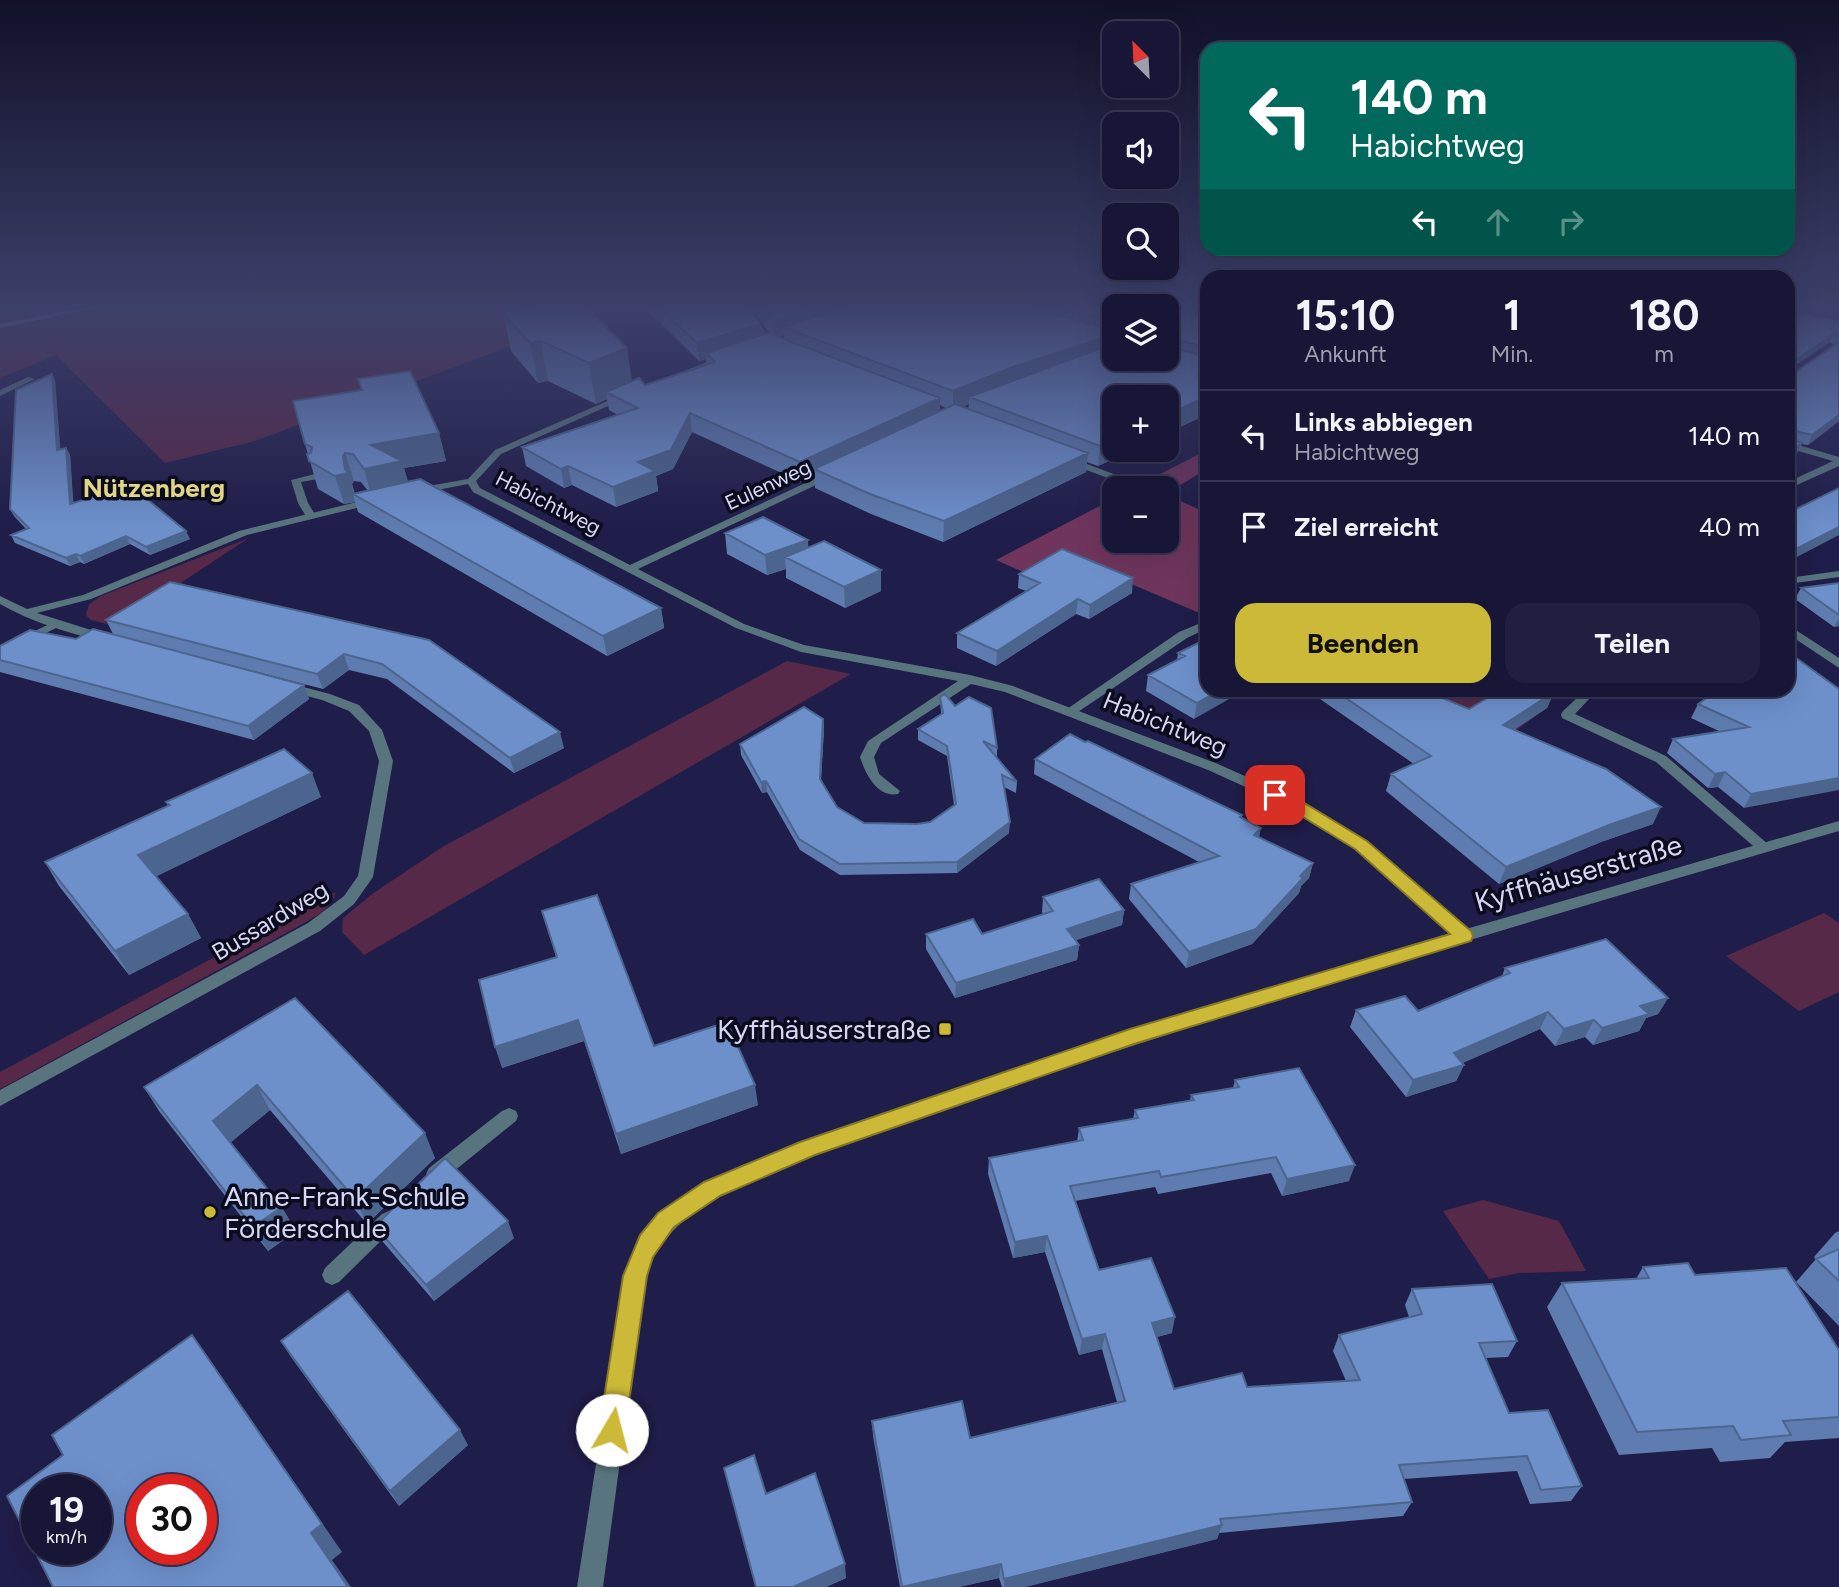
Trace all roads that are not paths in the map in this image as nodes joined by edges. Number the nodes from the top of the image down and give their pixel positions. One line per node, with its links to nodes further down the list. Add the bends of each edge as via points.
1 (29, 380): 4 (street)
2 (667, 380): 3 (street)
3 (654, 385)
4 (0, 393)
5 (633, 394): 12 (street, via 498,452)
6 (1795, 448): 8 (street)
7 (1055, 455): 10 (street)
8 (1839, 461): 13 (street)
9 (844, 469): 17 (street, Eulenweg)
10 (1111, 476)
11 (315, 477): 16 (street, via 296,480)
12 (471, 481): 14 (street, Habichtweg); 17 (street, Habichtweg, via 476,491)
13 (1795, 483)
14 (408, 493)
15 (382, 499): 16 (street, via 364,499)
16 (311, 516): 21 (street, via 243,533 87,597)
17 (631, 569): 28 (street, Habichtweg, via 740,626 801,648)
18 (1839, 574): 19 (street)
19 (1795, 580)
20 (0, 599): 21 (street)
21 (23, 613): 22 (street)
22 (54, 625): 25 (street); 26 (street)
23 (1200, 627): 31 (street)
24 (1795, 633): 27 (street)
25 (118, 642)
26 (0, 652)
27 (1839, 664)
28 (970, 679): 31 (street, Habichtweg); 32 (street, via 875,741 867,757 873,776)
29 (274, 683): 36 (street, Bussardweg, via 354,708 375,730 386,761 365,877 349,900 314,928)
30 (1583, 699): 34 (street, via 1567,715 1661,759)
31 (1070, 710): 35 (street, Habichtweg, via 1295,804 1361,845)
32 (893, 792)
33 (1839, 826): 34 (street, Kyffhäuserstraße)
34 (1764, 848): 35 (street, Kyffhäuserstraße)
35 (1464, 936): 41 (street, Kyffhäuserstraße, via 1130,1037 807,1149 712,1189 678,1210 648,1243 635,1276)
36 (0, 1098)
37 (509, 1116): 38 (street)
38 (426, 1183)
39 (408, 1202): 40 (street)
40 (332, 1275)
41 (590, 1587)

